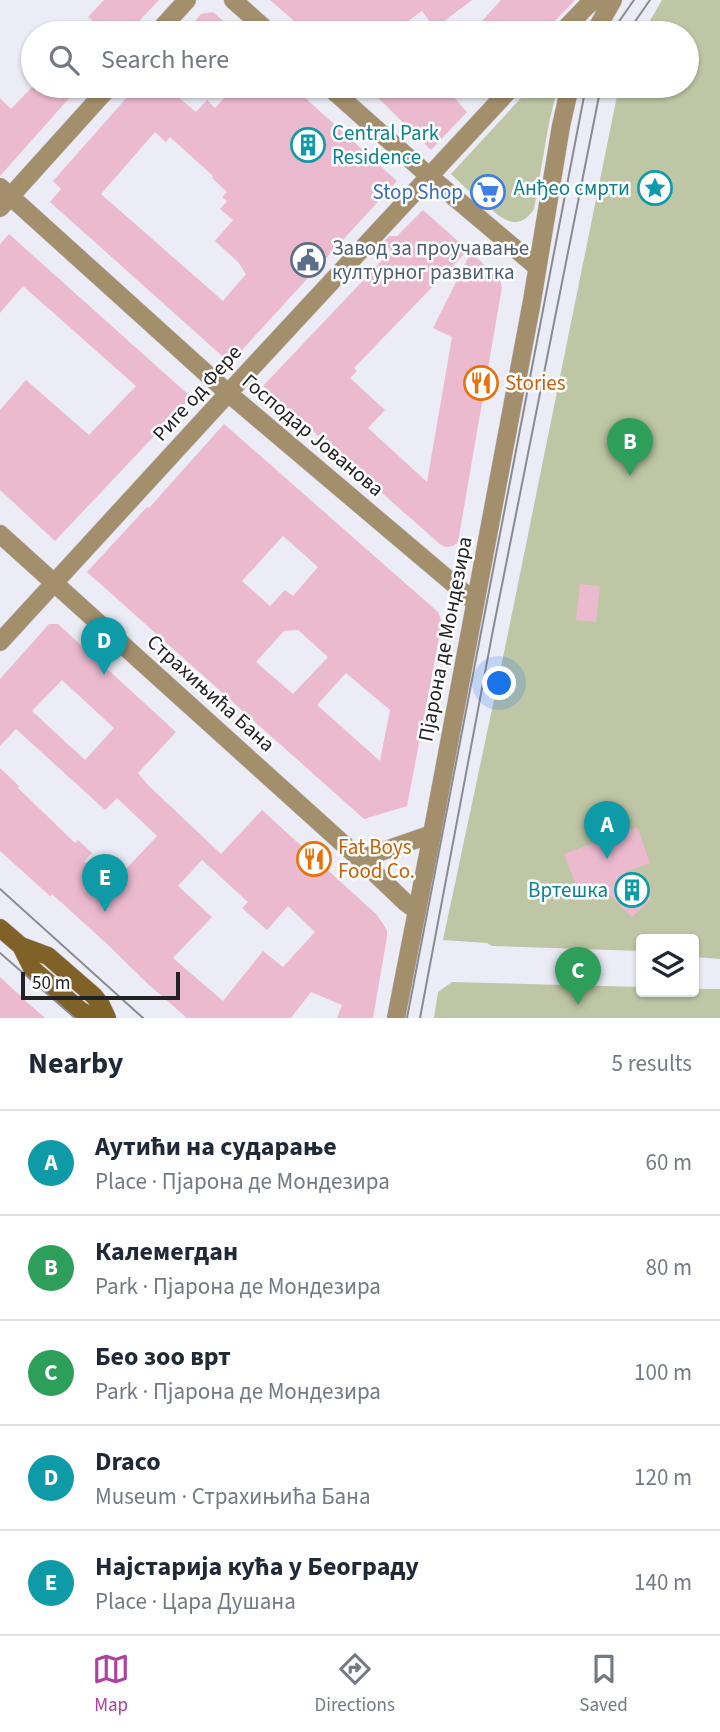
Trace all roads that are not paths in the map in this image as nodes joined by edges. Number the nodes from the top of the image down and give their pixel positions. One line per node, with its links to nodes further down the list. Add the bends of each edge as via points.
1 (187, 0): 5 (street)
2 (233, 0): 6 (street)
3 (595, 0): 7 (street)
4 (612, 0): 8 (street)
5 (168, 21)
6 (257, 21)
7 (573, 21)
8 (601, 21)
9 (98, 98): 14 (street)
10 (341, 98): 13 (street)
11 (502, 98): 13 (street)
12 (567, 98): 15 (street, Пјарона де Мондезира)
13 (429, 176): 15 (street); 16 (street, Риге од Фере)
14 (3, 197): 16 (street, Господар Јованова)
15 (537, 267): 19 (street, Пјарона де Мондезира)
16 (228, 393): 18 (street, Риге од Фере); 19 (street, Господар Јованова)
17 (0, 534): 18 (street, Страхињића Бана)
18 (55, 583): 20 (street, Риге од Фере); 22 (street, Страхињића Бана)
19 (475, 602): 21 (street, Пјарона де Мондезира)
20 (0, 642)
21 (432, 834): 22 (street); 23 (street, Пјарона де Мондезира)
22 (360, 859): 23 (street, Страхињића Бана)
23 (417, 911): 28 (street, Пјарона де Мондезира)
24 (0, 928): 25 (main road)
25 (21, 946): 26 (main road, via 32,968); 27 (main road, via 48,956 94,996)
26 (94, 1018)
27 (107, 1018)
28 (396, 1018)

